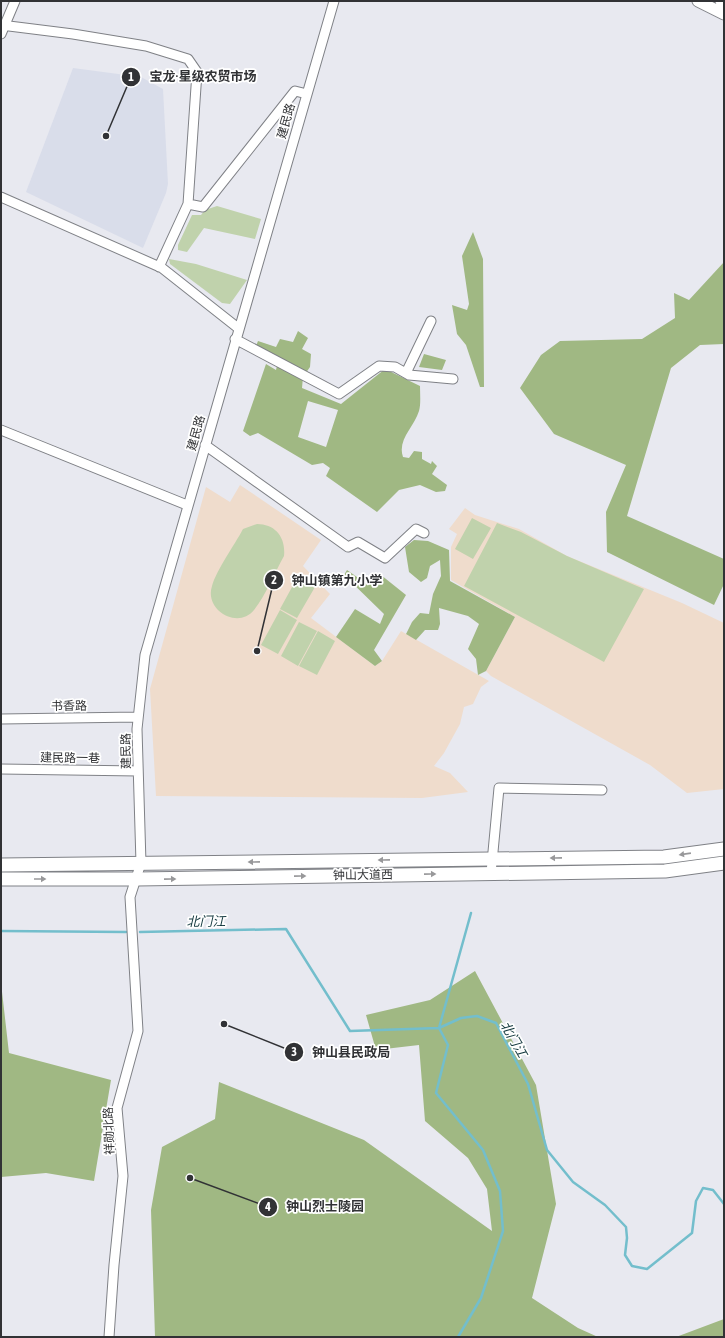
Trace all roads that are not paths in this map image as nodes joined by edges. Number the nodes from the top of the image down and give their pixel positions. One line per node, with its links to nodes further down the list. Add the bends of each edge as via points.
1 (15, 1): 5 (street)
2 (334, 1): 7 (street, 建民路)
3 (698, 1): 4 (main road)
4 (724, 14)
5 (3, 25): 6 (street); 9 (street, via 146,46 188,59 197,72)
6 (1, 34)
7 (307, 94): 9 (street, via 295,91 203,207); 12 (street, 建民路)
8 (1, 197): 10 (street)
9 (188, 204): 10 (street)
10 (159, 267): 12 (street)
11 (431, 321): 14 (street)
12 (238, 328): 13 (street, 建民路)
13 (235, 339): 14 (street, via 339,394 379,366 395,367); 17 (street, 建民路)
14 (406, 373): 15 (street)
15 (453, 379)
16 (1, 430): 18 (street)
17 (205, 445): 18 (street, 建民路); 19 (street, via 348,547 358,542 386,558 416,529)
18 (188, 505): 20 (street, 建民路, via 145,655)
19 (424, 533)
20 (138, 717): 21 (street, 书香路); 23 (street, 建民路)
21 (1, 720)
22 (1, 769): 23 (street, 建民路一巷)
23 (138, 771): 28 (street, 建民路)
24 (602, 790): 26 (street, via 499,788)
25 (724, 849): 26 (highway, 钟山大道西, one-way to 26, via 664,857)
26 (492, 859): 28 (highway, 钟山大道西, one-way to 28); 30 (street)
27 (724, 862): 30 (highway, 钟山大道西, via 666,871)
28 (141, 864): 29 (highway, 钟山大道西); 32 (street, 建民路)
29 (1, 865)
30 (491, 873): 32 (highway, 钟山大道西, one-way to 30)
31 (1, 879): 32 (highway, 钟山大道西, one-way to 32)
32 (138, 879): 33 (street, 祥勋北路, via 130,897 138,1031 118,1108 123,1176)
33 (109, 1337)

